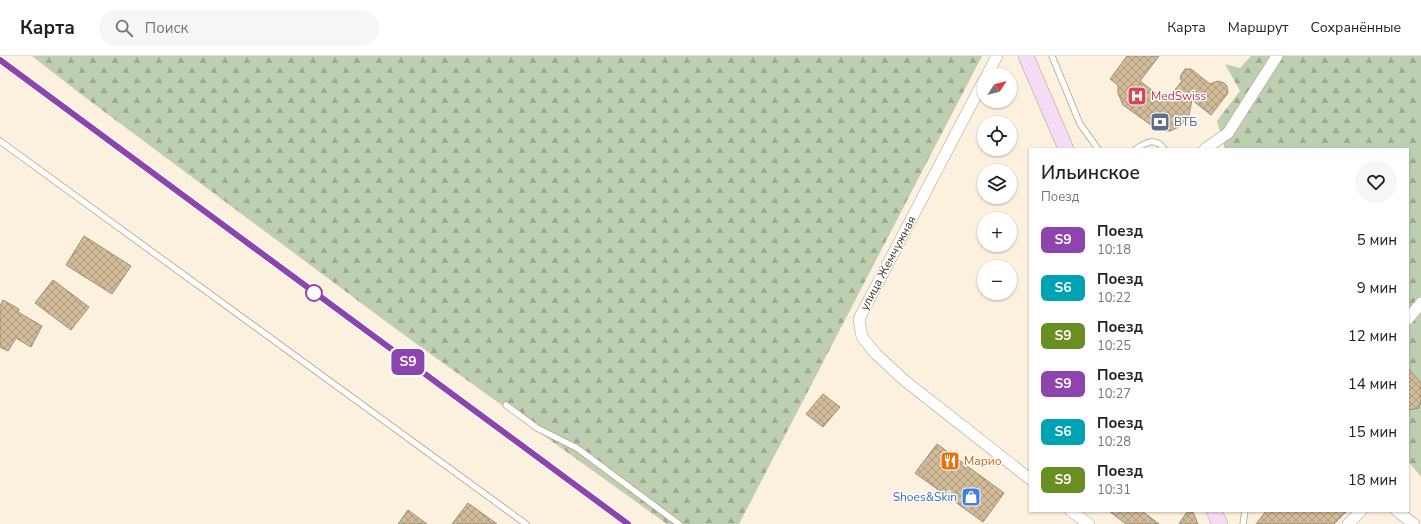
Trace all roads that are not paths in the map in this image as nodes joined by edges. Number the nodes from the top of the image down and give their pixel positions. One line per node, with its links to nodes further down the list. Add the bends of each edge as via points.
1 (997, 56): 5 (street)
2 (1026, 56): 8 (main road)
3 (1052, 56): 9 (lane, via 1080,124)
4 (1277, 56): 12 (street, via 1228,133)
5 (991, 68)
6 (977, 93): 16 (street, улица Жемчужная, via 859,319 862,337 876,354 904,380)
7 (0, 141): 22 (lane)
8 (1066, 148)
9 (1097, 148)
10 (1138, 148): 11 (lane, via 1151,141 1161,144)
11 (1163, 148)
12 (1206, 148)
13 (1421, 303): 14 (street)
14 (1409, 318)
15 (506, 405): 23 (lane, via 537,428 577,448)
16 (1029, 478)
17 (1073, 512): 24 (street)
18 (1214, 512): 25 (main road)
19 (1246, 512): 26 (lane)
20 (1360, 512): 27 (street)
21 (1398, 512): 28 (street)
22 (526, 524)
23 (679, 524)
24 (1088, 524)
25 (1220, 524)
26 (1243, 524)
27 (1348, 524)
28 (1414, 524)

